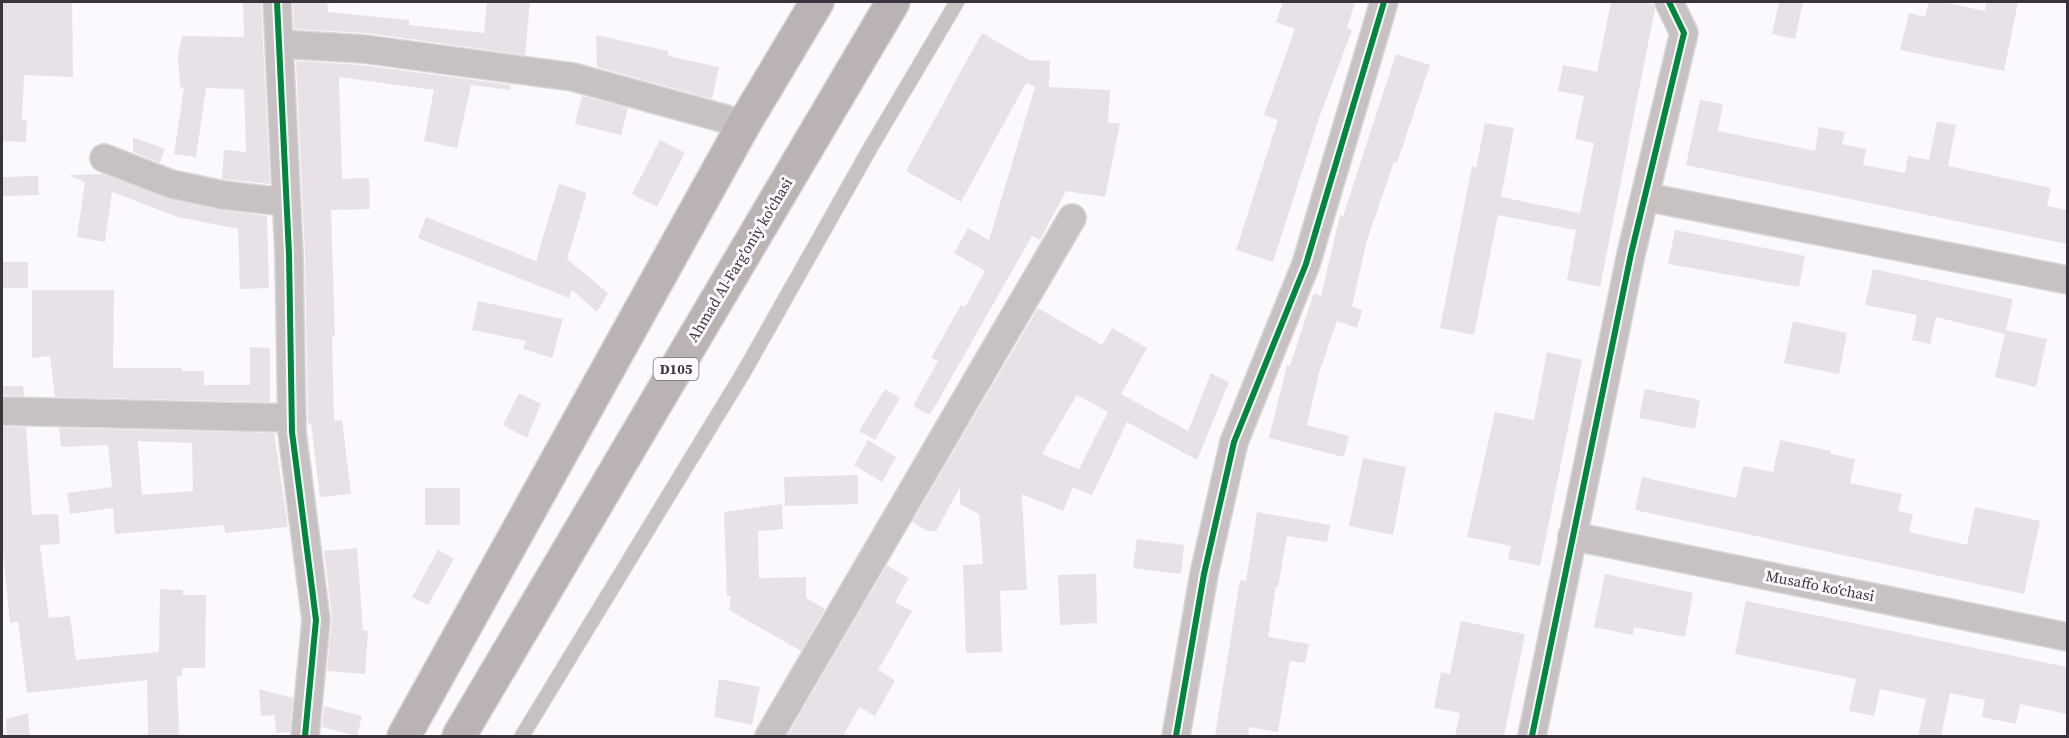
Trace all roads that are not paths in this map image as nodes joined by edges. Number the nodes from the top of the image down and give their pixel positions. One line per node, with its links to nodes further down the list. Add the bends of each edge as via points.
1 (277, 2): 7 (street)
2 (817, 2): 8 (highway)
3 (892, 2): 20 (highway, Ahmad Al-Farg'oniy ko'chasi / D105)
4 (957, 2): 21 (lane, via 745,370)
5 (1384, 2): 23 (street, via 1306,264 1234,442 1204,574)
6 (1669, 2): 10 (street, via 1684,33)
7 (280, 44): 8 (street, via 364,49 573,77); 11 (street)
8 (744, 124): 19 (highway)
9 (104, 158): 11 (street, via 171,184)
10 (1646, 197): 13 (street); 16 (street)
11 (285, 202): 15 (street)
12 (1072, 218): 22 (street)
13 (2067, 280)
14 (2, 411): 15 (street)
15 (292, 418): 18 (street, via 316,620)
16 (1572, 536): 17 (street, Musaffo koʻchasi); 24 (street)
17 (2067, 637)
18 (305, 736)
19 (404, 736)
20 (459, 736)
21 (522, 736)
22 (769, 736)
23 (1176, 736)
24 (1532, 736)

